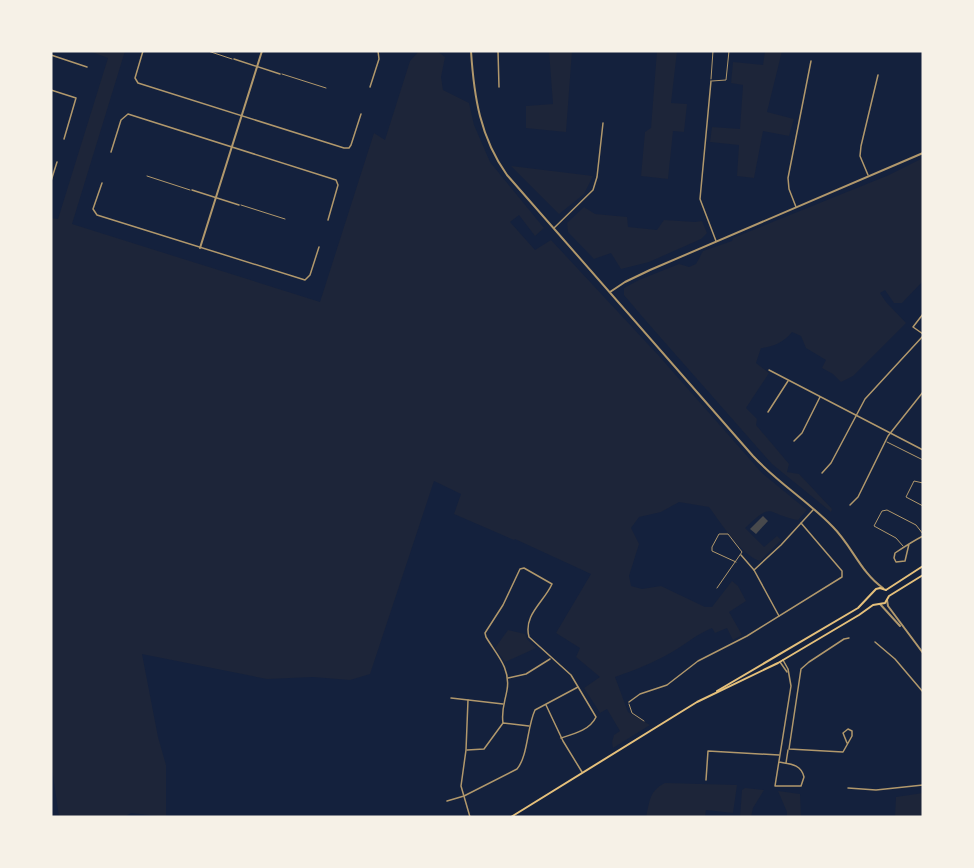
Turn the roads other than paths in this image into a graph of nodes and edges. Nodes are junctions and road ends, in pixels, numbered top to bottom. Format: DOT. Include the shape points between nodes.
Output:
graph roads {
  1 [pos="143,51"];
  2 [pos="208,51"];
  3 [pos="262,51"];
  4 [pos="378,51"];
  5 [pos="471,51"];
  6 [pos="498,51"];
  7 [pos="713,51"];
  8 [pos="729,51"];
  9 [pos="51,55"];
  10 [pos="234,59"];
  11 [pos="811,61"];
  12 [pos="257,66"];
  13 [pos="87,67"];
  14 [pos="280,74"];
  15 [pos="878,75"];
  16 [pos="711,81"];
  17 [pos="370,87"];
  18 [pos="499,87"];
  19 [pos="327,88"];
  20 [pos="51,90"];
  21 [pos="361,114"];
  22 [pos="241,116"];
  23 [pos="603,123"];
  24 [pos="64,139"];
  25 [pos="231,147"];
  26 [pos="111,152"];
  27 [pos="923,153"];
  28 [pos="57,162"];
  29 [pos="147,176"];
  30 [pos="869,177"];
  31 [pos="51,181"];
  32 [pos="102,183"];
  33 [pos="192,190"];
  34 [pos="215,198"];
  35 [pos="239,205"];
  36 [pos="797,208"];
  37 [pos="285,219"];
  38 [pos="328,220"];
  39 [pos="553,228"];
  40 [pos="716,242"];
  41 [pos="319,247"];
  42 [pos="200,248"];
  43 [pos="610,292"];
  44 [pos="923,314"];
  45 [pos="923,335"];
  46 [pos="769,370"];
  47 [pos="789,381"];
  48 [pos="923,392"];
  49 [pos="820,396"];
  50 [pos="768,412"];
  51 [pos="856,415"];
  52 [pos="892,433"];
  53 [pos="794,441"];
  54 [pos="886,441"];
  55 [pos="923,450"];
  56 [pos="923,460"];
  57 [pos="822,473"];
  58 [pos="923,483"];
  59 [pos="850,505"];
  60 [pos="923,506"];
  61 [pos="814,509"];
  62 [pos="801,524"];
  63 [pos="923,535"];
  64 [pos="909,544"];
  65 [pos="904,547"];
  66 [pos="741,555"];
  67 [pos="736,562"];
  68 [pos="923,566"];
  69 [pos="754,570"];
  70 [pos="923,574"];
  71 [pos="873,582"];
  72 [pos="717,588"];
  73 [pos="883,588"];
  74 [pos="886,590"];
  75 [pos="888,596"];
  76 [pos="875,598"];
  77 [pos="887,600"];
  78 [pos="779,617"];
  79 [pos="894,617"];
  80 [pos="849,638"];
  81 [pos="875,642"];
  82 [pos="923,653"];
  83 [pos="778,655"];
  84 [pos="551,658"];
  85 [pos="781,660"];
  86 [pos="507,678"];
  87 [pos="579,687"];
  88 [pos="923,692"];
  89 [pos="713,694"];
  90 [pos="451,698"];
  91 [pos="468,700"];
  92 [pos="629,702"];
  93 [pos="504,704"];
  94 [pos="546,705"];
  95 [pos="644,721"];
  96 [pos="503,723"];
  97 [pos="529,726"];
  98 [pos="561,738"];
  99 [pos="847,743"];
  100 [pos="789,749"];
  101 [pos="466,750"];
  102 [pos="780,755"];
  103 [pos="779,762"];
  104 [pos="786,763"];
  105 [pos="582,772"];
  106 [pos="706,780"];
  107 [pos="923,785"];
  108 [pos="848,788"];
  109 [pos="464,796"];
  110 [pos="447,801"];
  111 [pos="471,817"];
  112 [pos="511,817"];
  1 -- 22 [label="street" via="135,78 138,83"];
  2 -- 10 [label="lane"];
  3 -- 12 [label="street"];
  4 -- 17 [label="street"];
  5 -- 39 [label="street" via="475,101 488,141 507,175"];
  6 -- 18 [label="street"];
  7 -- 16 [label="lane"];
  8 -- 16 [label="lane" via="726,81"];
  9 -- 13 [label="street"];
  10 -- 12 [label="street"];
  11 -- 36 [label="street" via="788,178"];
  12 -- 14 [label="street"];
  12 -- 22 [label="street"];
  14 -- 19 [label="lane"];
  15 -- 30 [label="street" via="860,156"];
  16 -- 40 [label="street" via="700,199"];
  20 -- 24 [label="street" via="76,98"];
  21 -- 22 [label="street" via="351,145 346,148"];
  22 -- 25 [label="street"];
  23 -- 39 [label="street" via="593,190"];
  25 -- 26 [label="street" via="128,114 122,117"];
  25 -- 34 [label="street"];
  25 -- 38 [label="street" via="336,180 338,189"];
  27 -- 30 [label="street"];
  28 -- 31 [label="street"];
  29 -- 33 [label="lane"];
  30 -- 36 [label="street"];
  32 -- 42 [label="street" via="93,209 97,215"];
  33 -- 34 [label="street"];
  34 -- 35 [label="street"];
  34 -- 42 [label="street"];
  35 -- 37 [label="lane"];
  36 -- 40 [label="street"];
  39 -- 43 [label="street"];
  40 -- 43 [label="street"];
  41 -- 42 [label="street" via="305,280"];
  43 -- 61 [label="street" via="763,468"];
  44 -- 45 [label="street" via="913,327"];
  45 -- 51 [label="street" via="874,387"];
  46 -- 47 [label="street"];
  47 -- 49 [label="street"];
  47 -- 50 [label="street"];
  48 -- 52 [label="street"];
  49 -- 51 [label="street"];
  49 -- 53 [label="street" via="801,435"];
  51 -- 52 [label="street"];
  51 -- 57 [label="street"];
  52 -- 54 [label="street"];
  52 -- 55 [label="street"];
  54 -- 56 [label="lane"];
  54 -- 59 [label="street" via="858,497"];
  58 -- 60 [label="lane" via="914,481 906,497"];
  61 -- 62 [label="street"];
  61 -- 71 [label="street" via="842,536"];
  62 -- 69 [label="street"];
  62 -- 78 [label="street" via="844,574"];
  63 -- 64 [label="street"];
  63 -- 65 [label="lane" via="916,525 882,511 874,526"];
  64 -- 65 [label="street"];
  64 -- 65 [label="street" via="905,561 896,562 894,555"];
  66 -- 67 [label="lane"];
  66 -- 67 [label="lane" via="728,534 717,535 712,551"];
  66 -- 69 [label="street"];
  67 -- 72 [label="lane"];
  68 -- 74 [label="main road"];
  69 -- 78 [label="street"];
  70 -- 75 [label="main road"];
  71 -- 73 [label="street"];
  71 -- 76 [label="street"];
  73 -- 74 [label="main road"];
  73 -- 76 [label="main road"];
  74 -- 75 [label="main road"];
  75 -- 77 [label="main road"];
  76 -- 77 [label="main road"];
  76 -- 79 [label="street"];
  76 -- 83 [label="main road"];
  76 -- 85 [label="main road"];
  77 -- 79 [label="street"];
  78 -- 92 [label="street" via="698,660 667,685 639,694"];
  79 -- 82 [label="street"];
  80 -- 100 [label="street" via="801,669"];
  81 -- 88 [label="street"];
  83 -- 85 [label="main road"];
  83 -- 89 [label="main road"];
  84 -- 86 [label="street" via="526,674"];
  84 -- 86 [label="street" via="531,641 527,631 531,615 552,584 525,568 520,569 485,633"];
  84 -- 87 [label="street"];
  85 -- 89 [label="main road"];
  85 -- 102 [label="street" via="791,686"];
  86 -- 93 [label="street"];
  87 -- 94 [label="street"];
  87 -- 98 [label="street" via="596,719 582,731"];
  89 -- 105 [label="main road"];
  90 -- 91 [label="street"];
  91 -- 93 [label="street"];
  91 -- 101 [label="street"];
  92 -- 95 [label="lane" via="632,713"];
  93 -- 96 [label="street"];
  94 -- 97 [label="street" via="535,710"];
  94 -- 98 [label="street"];
  96 -- 97 [label="street"];
  96 -- 101 [label="street" via="485,748"];
  97 -- 109 [label="street" via="518,767"];
  98 -- 105 [label="street"];
  99 -- 100 [label="street" via="843,752"];
  100 -- 104 [label="street"];
  101 -- 109 [label="street" via="461,786"];
  102 -- 103 [label="street"];
  102 -- 106 [label="street" via="708,750"];
  103 -- 104 [label="street"];
  103 -- 104 [label="street" via="774,786 801,786 803,772"];
  105 -- 112 [label="main road"];
  107 -- 108 [label="street" via="876,790"];
  109 -- 110 [label="street"];
  109 -- 111 [label="street"];
}
